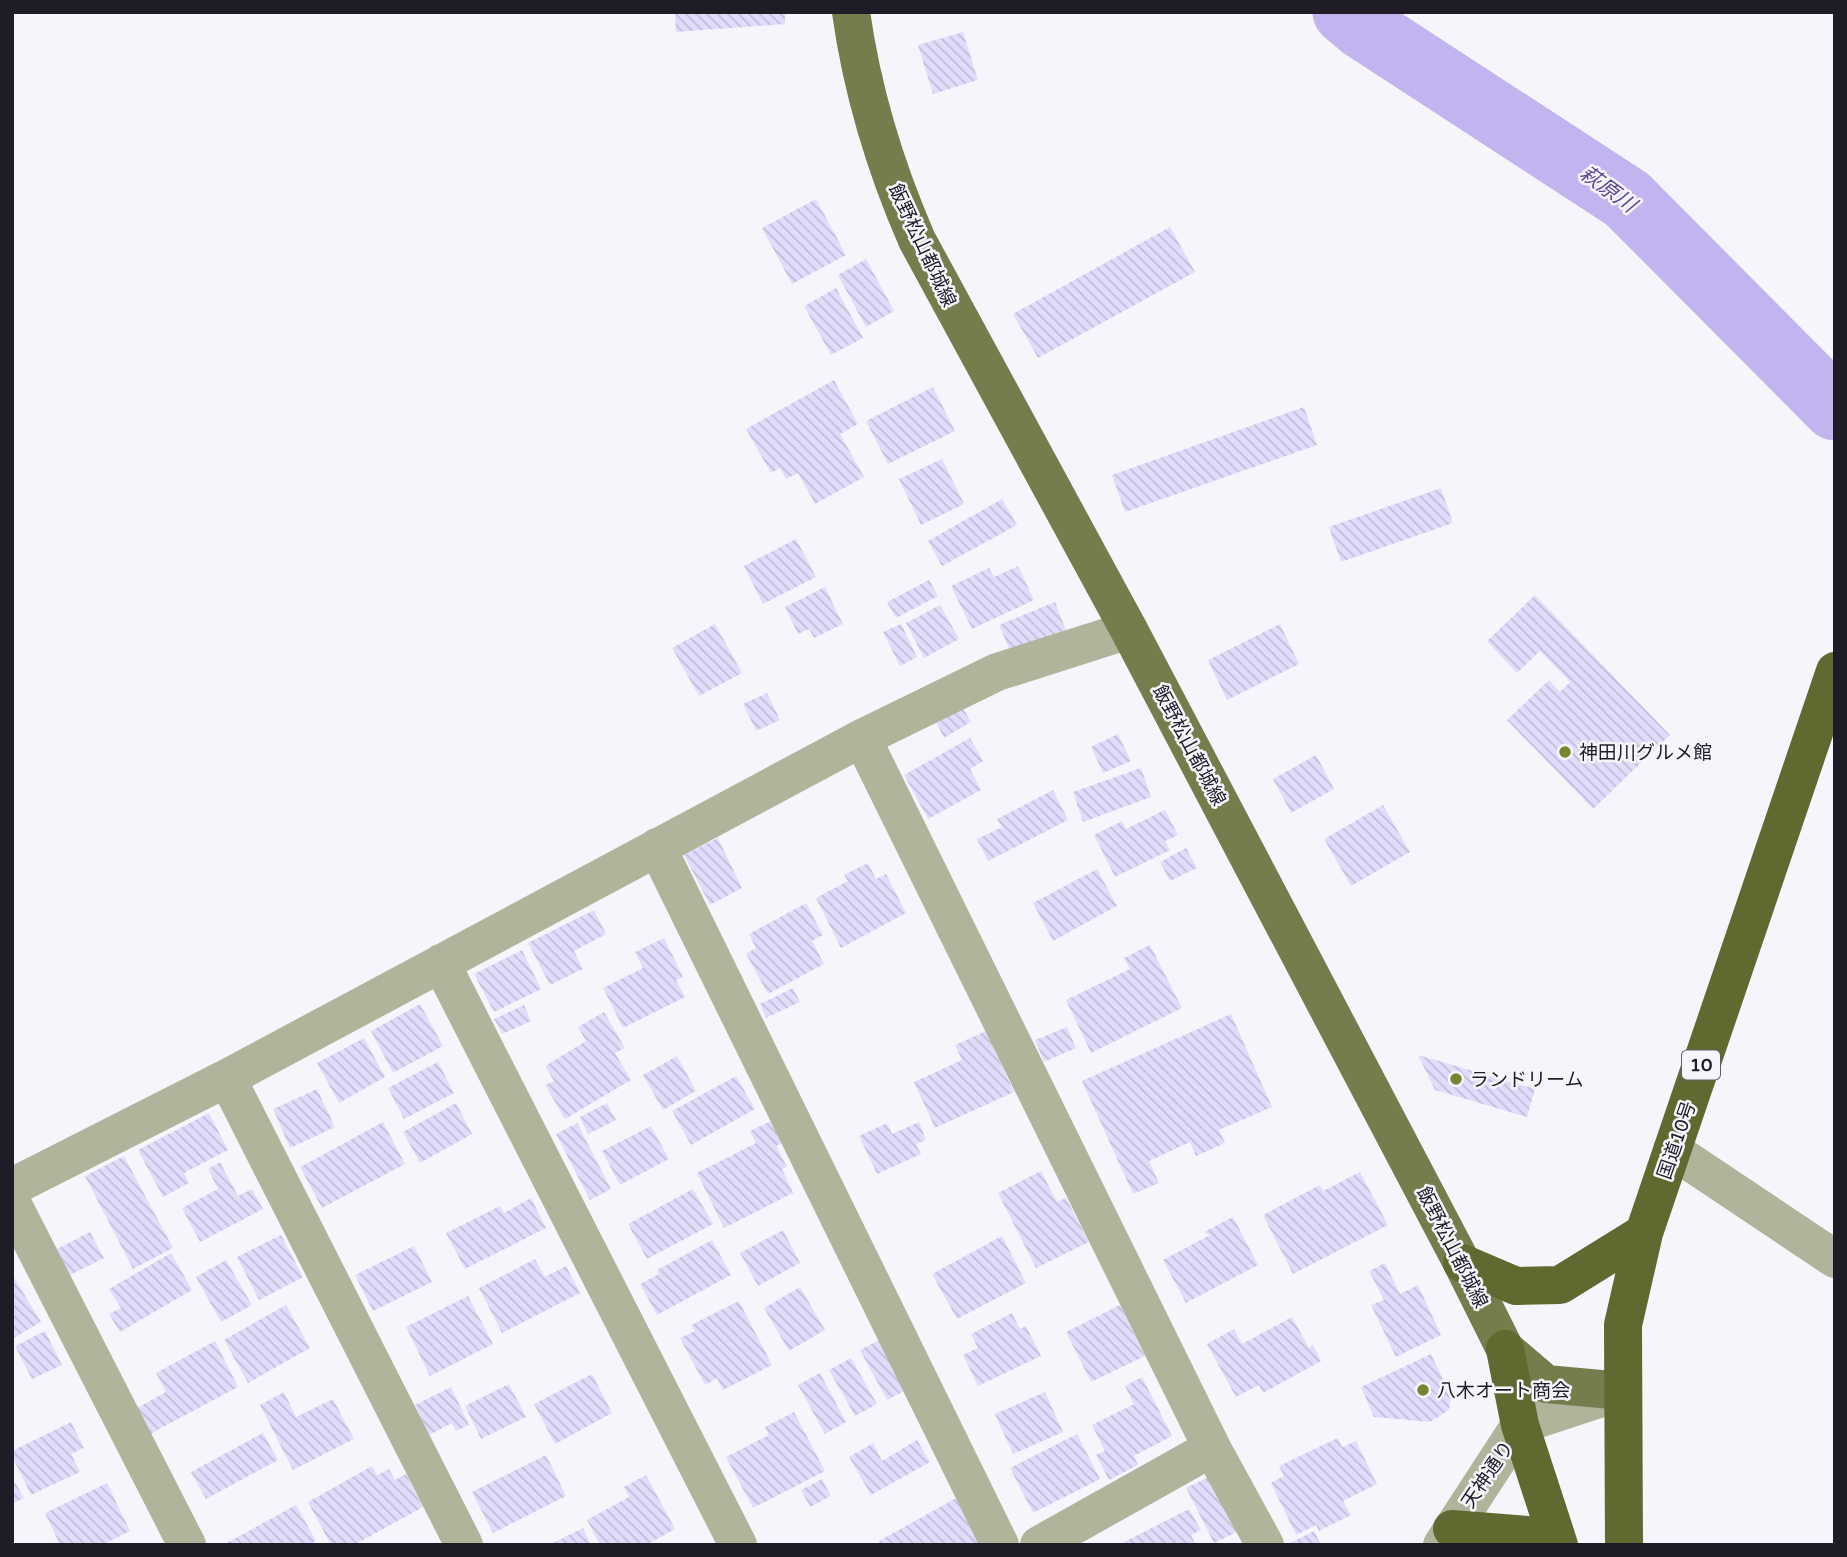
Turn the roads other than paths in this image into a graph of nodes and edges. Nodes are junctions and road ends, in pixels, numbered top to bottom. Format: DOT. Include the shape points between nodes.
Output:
graph roads {
  1 [pos="851,12"];
  2 [pos="1129,630"];
  3 [pos="1835,671"];
  4 [pos="862,738"];
  5 [pos="657,848"];
  6 [pos="441,963"];
  7 [pos="227,1078"];
  8 [pos="1672,1150"];
  9 [pos="12,1187"];
  10 [pos="12,1203"];
  11 [pos="1644,1233"];
  12 [pos="1835,1259"];
  13 [pos="1462,1263"];
  14 [pos="1505,1349"];
  15 [pos="1623,1391"];
  16 [pos="1520,1424"];
  17 [pos="1212,1448"];
  18 [pos="1447,1537"];
  19 [pos="187,1545"];
  20 [pos="464,1545"];
  21 [pos="737,1545"];
  22 [pos="1000,1545"];
  23 [pos="1039,1545"];
  24 [pos="1265,1545"];
  25 [pos="1545,1545"];
  26 [pos="1559,1545"];
  27 [pos="1624,1545"];
  1 -- 2 [label="main road, 飯野松山都城線" via="882,150 917,240"];
  2 -- 4 [label="street" via="997,672"];
  2 -- 13 [label="main road, 飯野松山都城線"];
  3 -- 8 [label="highway, 国道10号 / 10"];
  4 -- 5 [label="street"];
  4 -- 17 [label="street"];
  5 -- 6 [label="street"];
  5 -- 22 [label="street"];
  6 -- 7 [label="street"];
  6 -- 21 [label="street"];
  7 -- 9 [label="street"];
  7 -- 20 [label="street"];
  8 -- 11 [label="highway, 国道10号 / 10"];
  8 -- 12 [label="street"];
  10 -- 19 [label="street"];
  11 -- 13 [label="highway" via="1560,1285 1516,1286"];
  11 -- 15 [label="highway, 国道10号 / 10" via="1623,1325"];
  13 -- 14 [label="main road, 飯野松山都城線"];
  14 -- 15 [label="main road, 飯野松山都城線" via="1546,1384"];
  14 -- 16 [label="highway"];
  15 -- 16 [label="street, 天神通り"];
  15 -- 27 [label="highway, 国道10号 / 10"];
  16 -- 18 [label="street, 天神通り"];
  16 -- 26 [label="highway"];
  17 -- 23 [label="street"];
  17 -- 24 [label="street"];
  18 -- 25 [label="highway" via="1527,1535"];
}
